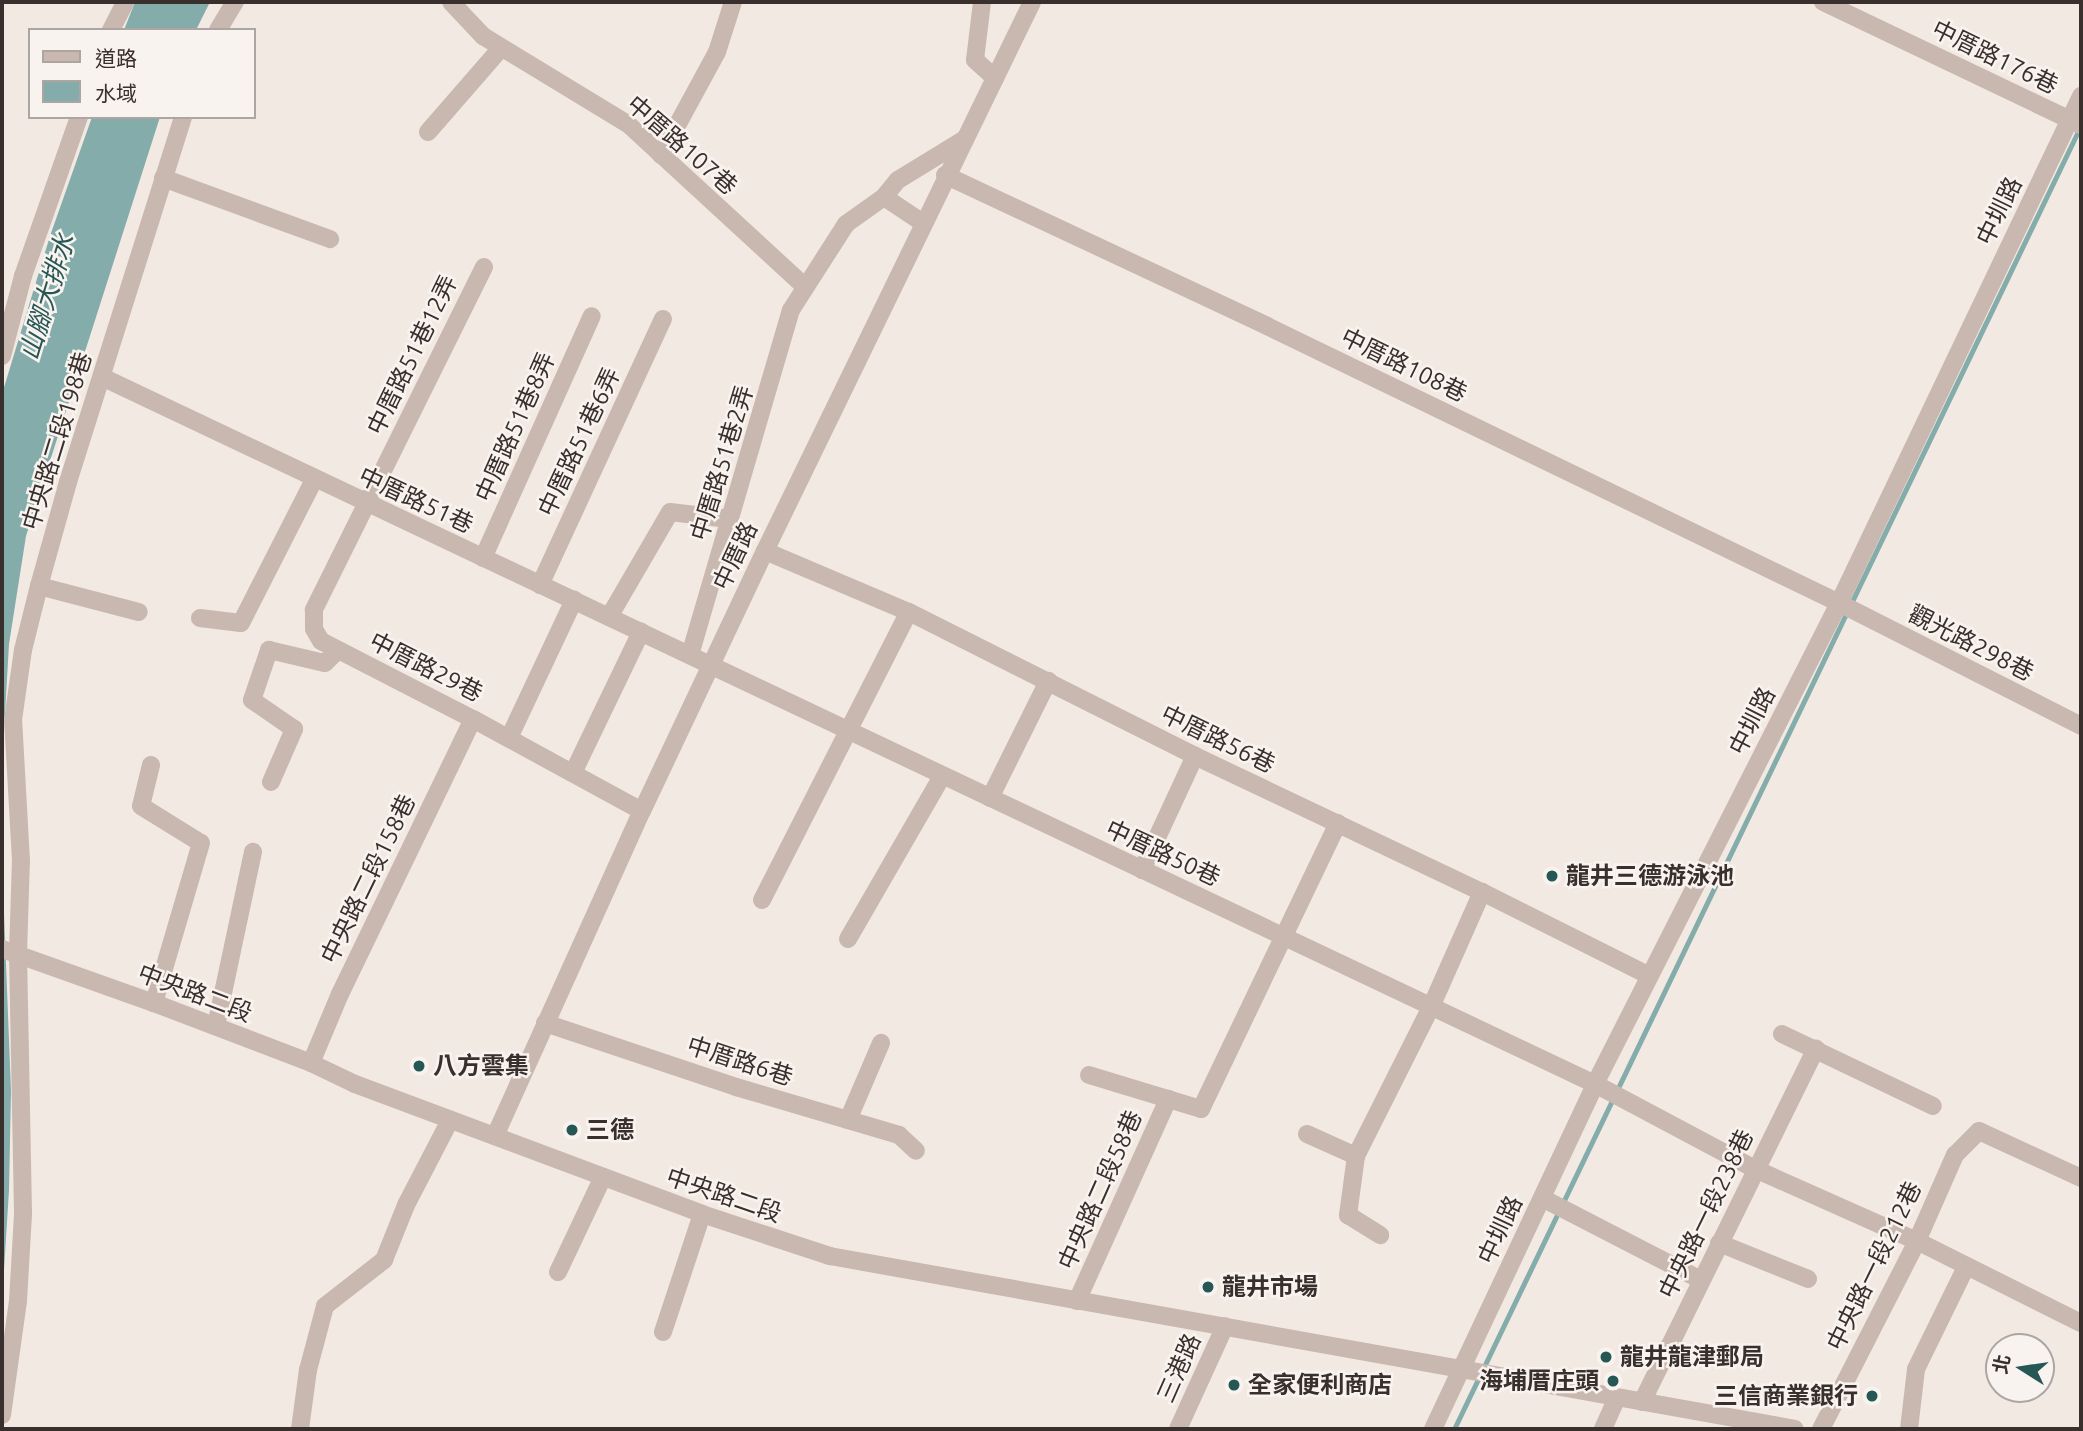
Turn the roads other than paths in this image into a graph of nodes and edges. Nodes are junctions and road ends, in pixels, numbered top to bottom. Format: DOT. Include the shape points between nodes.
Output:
graph roads {
  1 [pos="125,2"];
  2 [pos="235,2"];
  3 [pos="451,2"];
  4 [pos="733,2"];
  5 [pos="982,2"];
  6 [pos="1032,2"];
  7 [pos="1823,2"];
  8 [pos="112,28"];
  9 [pos="219,28"];
  10 [pos="501,48"];
  11 [pos="995,78"];
  12 [pos="2081,96"];
  13 [pos="78,119"];
  14 [pos="182,119"];
  15 [pos="2076,122"];
  16 [pos="428,132"];
  17 [pos="965,139"];
  18 [pos="661,155"];
  19 [pos="945,176"];
  20 [pos="163,178"];
  21 [pos="884,197"];
  22 [pos="923,223"];
  23 [pos="330,239"];
  24 [pos="484,267"];
  25 [pos="805,288"];
  26 [pos="592,316"];
  27 [pos="663,319"];
  28 [pos="2,356"];
  29 [pos="102,377"];
  30 [pos="314,480"];
  31 [pos="367,503"];
  32 [pos="730,519"];
  33 [pos="765,551"];
  34 [pos="483,558"];
  35 [pos="540,584"];
  36 [pos="39,586"];
  37 [pos="574,600"];
  38 [pos="1839,603"];
  39 [pos="139,612"];
  40 [pos="909,612"];
  41 [pos="609,617"];
  42 [pos="200,618"];
  43 [pos="641,632"];
  44 [pos="338,649"];
  45 [pos="690,655"];
  46 [pos="712,664"];
  47 [pos="1048,681"];
  48 [pos="473,719"];
  49 [pos="2081,726"];
  50 [pos="847,728"];
  51 [pos="509,738"];
  52 [pos="1195,756"];
  53 [pos="150,765"];
  54 [pos="573,773"];
  55 [pos="943,776"];
  56 [pos="271,782"];
  57 [pos="990,798"];
  58 [pos="642,811"];
  59 [pos="1338,823"];
  60 [pos="253,852"];
  61 [pos="1142,870"];
  62 [pos="1482,892"];
  63 [pos="762,900"];
  64 [pos="1282,936"];
  65 [pos="848,939"];
  66 [pos="10,952"];
  67 [pos="1648,975"];
  68 [pos="153,1003"];
  69 [pos="1431,1007"];
  70 [pos="545,1023"];
  71 [pos="216,1026"];
  72 [pos="1782,1034"];
  73 [pos="881,1043"];
  74 [pos="1816,1049"];
  75 [pos="311,1063"];
  76 [pos="1089,1075"];
  77 [pos="1595,1084"];
  78 [pos="1168,1099"];
  79 [pos="1933,1106"];
  80 [pos="450,1120"];
  81 [pos="848,1120"];
  82 [pos="1307,1134"];
  83 [pos="495,1136"];
  84 [pos="916,1151"];
  85 [pos="1356,1156"];
  86 [pos="1755,1169"];
  87 [pos="603,1177"];
  88 [pos="2081,1178"];
  89 [pos="1542,1198"];
  90 [pos="702,1214"];
  91 [pos="1380,1235"];
  92 [pos="1917,1241"];
  93 [pos="1719,1243"];
  94 [pos="1966,1266"];
  95 [pos="558,1272"];
  96 [pos="1808,1279"];
  97 [pos="1701,1280"];
  98 [pos="1077,1301"];
  99 [pos="2081,1323"];
  100 [pos="1225,1326"];
  101 [pos="663,1332"];
  102 [pos="1464,1367"];
  103 [pos="1617,1398"];
  104 [pos="1642,1402"];
  105 [pos="2,1415"];
  106 [pos="1784,1428"];
  107 [pos="300,1429"];
  108 [pos="1178,1429"];
  109 [pos="1433,1429"];
  110 [pos="1603,1429"];
  111 [pos="1821,1429"];
  112 [pos="1909,1429"];
  1 -- 8 [label="street"];
  2 -- 9 [label="street"];
  3 -- 10 [label="street, 中厝路107巷"];
  4 -- 18 [label="street" via="717,52"];
  5 -- 11 [label="street" via="975,60"];
  6 -- 11 [label="street, 中厝路"];
  7 -- 15 [label="street, 中厝路176巷"];
  10 -- 16 [label="street"];
  10 -- 18 [label="street, 中厝路107巷" via="628,124"];
  11 -- 17 [label="street, 中厝路"];
  12 -- 15 [label="street, 中圳路"];
  13 -- 28 [label="street" via="23,276"];
  14 -- 20 [label="street, 中央路二段198巷"];
  15 -- 38 [label="street, 中圳路"];
  17 -- 19 [label="street, 中厝路"];
  17 -- 21 [label="street, 中厝路51巷2弄" via="898,180"];
  18 -- 25 [label="street, 中厝路107巷"];
  19 -- 22 [label="street, 中厝路"];
  19 -- 38 [label="street, 中厝路108巷" via="1280,332"];
  20 -- 23 [label="street"];
  20 -- 29 [label="street, 中央路二段198巷"];
  21 -- 22 [label="street"];
  21 -- 25 [label="street, 中厝路51巷2弄" via="846,224"];
  22 -- 33 [label="street, 中厝路"];
  24 -- 31 [label="street, 中厝路51巷12弄"];
  25 -- 32 [label="street, 中厝路51巷2弄" via="791,310"];
  26 -- 34 [label="street, 中厝路51巷8弄"];
  27 -- 35 [label="street, 中厝路51巷6弄"];
  29 -- 30 [label="street, 中厝路51巷"];
  29 -- 36 [label="street, 中央路二段198巷"];
  30 -- 31 [label="street, 中厝路51巷"];
  30 -- 42 [label="street" via="241,622"];
  31 -- 34 [label="street, 中厝路51巷"];
  31 -- 44 [label="street, 中厝路29巷" via="314,610 314,629 321,641"];
  32 -- 41 [label="street" via="670,512"];
  32 -- 45 [label="street, 中厝路51巷2弄"];
  33 -- 40 [label="street, 中厝路56巷"];
  33 -- 46 [label="street, 中厝路"];
  34 -- 35 [label="street, 中厝路51巷"];
  35 -- 37 [label="street, 中厝路51巷"];
  36 -- 39 [label="street"];
  36 -- 66 [label="street, 中央路二段198巷" via="23,650 13,720 21,860"];
  37 -- 41 [label="street, 中厝路51巷"];
  37 -- 51 [label="street"];
  38 -- 49 [label="street, 觀光路298巷"];
  38 -- 67 [label="street, 中圳路"];
  40 -- 47 [label="street, 中厝路56巷"];
  40 -- 50 [label="street"];
  41 -- 43 [label="street, 中厝路51巷"];
  43 -- 45 [label="street, 中厝路51巷"];
  43 -- 54 [label="street"];
  44 -- 48 [label="street, 中厝路29巷"];
  44 -- 56 [label="street" via="325,663 269,650 252,700 294,729"];
  45 -- 46 [label="street, 中厝路51巷"];
  46 -- 50 [label="street, 中厝路50巷"];
  46 -- 58 [label="street, 中厝路"];
  47 -- 52 [label="street, 中厝路56巷"];
  47 -- 57 [label="street"];
  48 -- 51 [label="street, 中厝路29巷"];
  48 -- 75 [label="street, 中央路二段158巷"];
  50 -- 55 [label="street, 中厝路50巷"];
  50 -- 63 [label="street"];
  51 -- 54 [label="street, 中厝路29巷"];
  52 -- 59 [label="street, 中厝路56巷"];
  52 -- 61 [label="street"];
  53 -- 68 [label="street" via="141,806 201,843"];
  54 -- 58 [label="street, 中厝路29巷"];
  55 -- 57 [label="street, 中厝路50巷"];
  55 -- 65 [label="street"];
  57 -- 61 [label="street, 中厝路50巷"];
  58 -- 70 [label="street, 中厝路"];
  59 -- 62 [label="street, 中厝路56巷"];
  59 -- 64 [label="street"];
  60 -- 71 [label="street"];
  61 -- 64 [label="street, 中厝路50巷"];
  62 -- 67 [label="street, 中厝路56巷"];
  62 -- 69 [label="street"];
  64 -- 69 [label="street, 中厝路50巷"];
  64 -- 78 [label="street" via="1201,1109"];
  66 -- 68 [label="street, 中央路二段"];
  66 -- 105 [label="street, 中央路二段198巷" via="23,1213 18,1301"];
  67 -- 77 [label="street, 中圳路"];
  68 -- 71 [label="street, 中央路二段"];
  69 -- 77 [label="street, 中厝路50巷"];
  69 -- 85 [label="street"];
  70 -- 81 [label="street, 中厝路6巷"];
  70 -- 83 [label="street, 中厝路"];
  71 -- 75 [label="street, 中央路二段"];
  72 -- 74 [label="street"];
  73 -- 81 [label="street"];
  74 -- 79 [label="street"];
  74 -- 86 [label="street, 中央路一段238巷"];
  75 -- 80 [label="street, 中央路二段"];
  76 -- 78 [label="street"];
  77 -- 86 [label="street, 中厝路50巷"];
  77 -- 89 [label="street, 中圳路"];
  78 -- 98 [label="street, 中央路二段58巷"];
  80 -- 83 [label="street, 中央路二段"];
  80 -- 107 [label="street" via="406,1205 384,1260 325,1306 307,1370"];
  81 -- 84 [label="street, 中厝路6巷" via="900,1135"];
  82 -- 85 [label="street"];
  83 -- 87 [label="street, 中央路二段"];
  85 -- 91 [label="street" via="1348,1215"];
  86 -- 92 [label="street, 中厝路50巷"];
  86 -- 93 [label="street, 中央路一段238巷"];
  87 -- 90 [label="street, 中央路二段"];
  87 -- 95 [label="street"];
  88 -- 92 [label="street, 中央路一段212巷" via="1979,1131 1955,1155"];
  89 -- 97 [label="street"];
  89 -- 102 [label="street, 中圳路"];
  90 -- 98 [label="street, 中央路二段" via="830,1255"];
  90 -- 101 [label="street"];
  92 -- 94 [label="street, 中厝路50巷"];
  92 -- 111 [label="street, 中央路一段212巷"];
  93 -- 96 [label="street"];
  93 -- 97 [label="street, 中央路一段238巷"];
  94 -- 99 [label="street, 中厝路50巷"];
  94 -- 112 [label="street" via="1916,1368"];
  97 -- 104 [label="street, 中央路一段238巷"];
  98 -- 100 [label="street, 中央路二段"];
  100 -- 102 [label="street, 中央路二段"];
  100 -- 108 [label="street, 三港路"];
  102 -- 103 [label="street, 中央路二段"];
  102 -- 109 [label="street, 中圳路"];
  103 -- 104 [label="street, 中央路二段"];
  103 -- 110 [label="street"];
  104 -- 106 [label="street, 中央路二段"];
}
